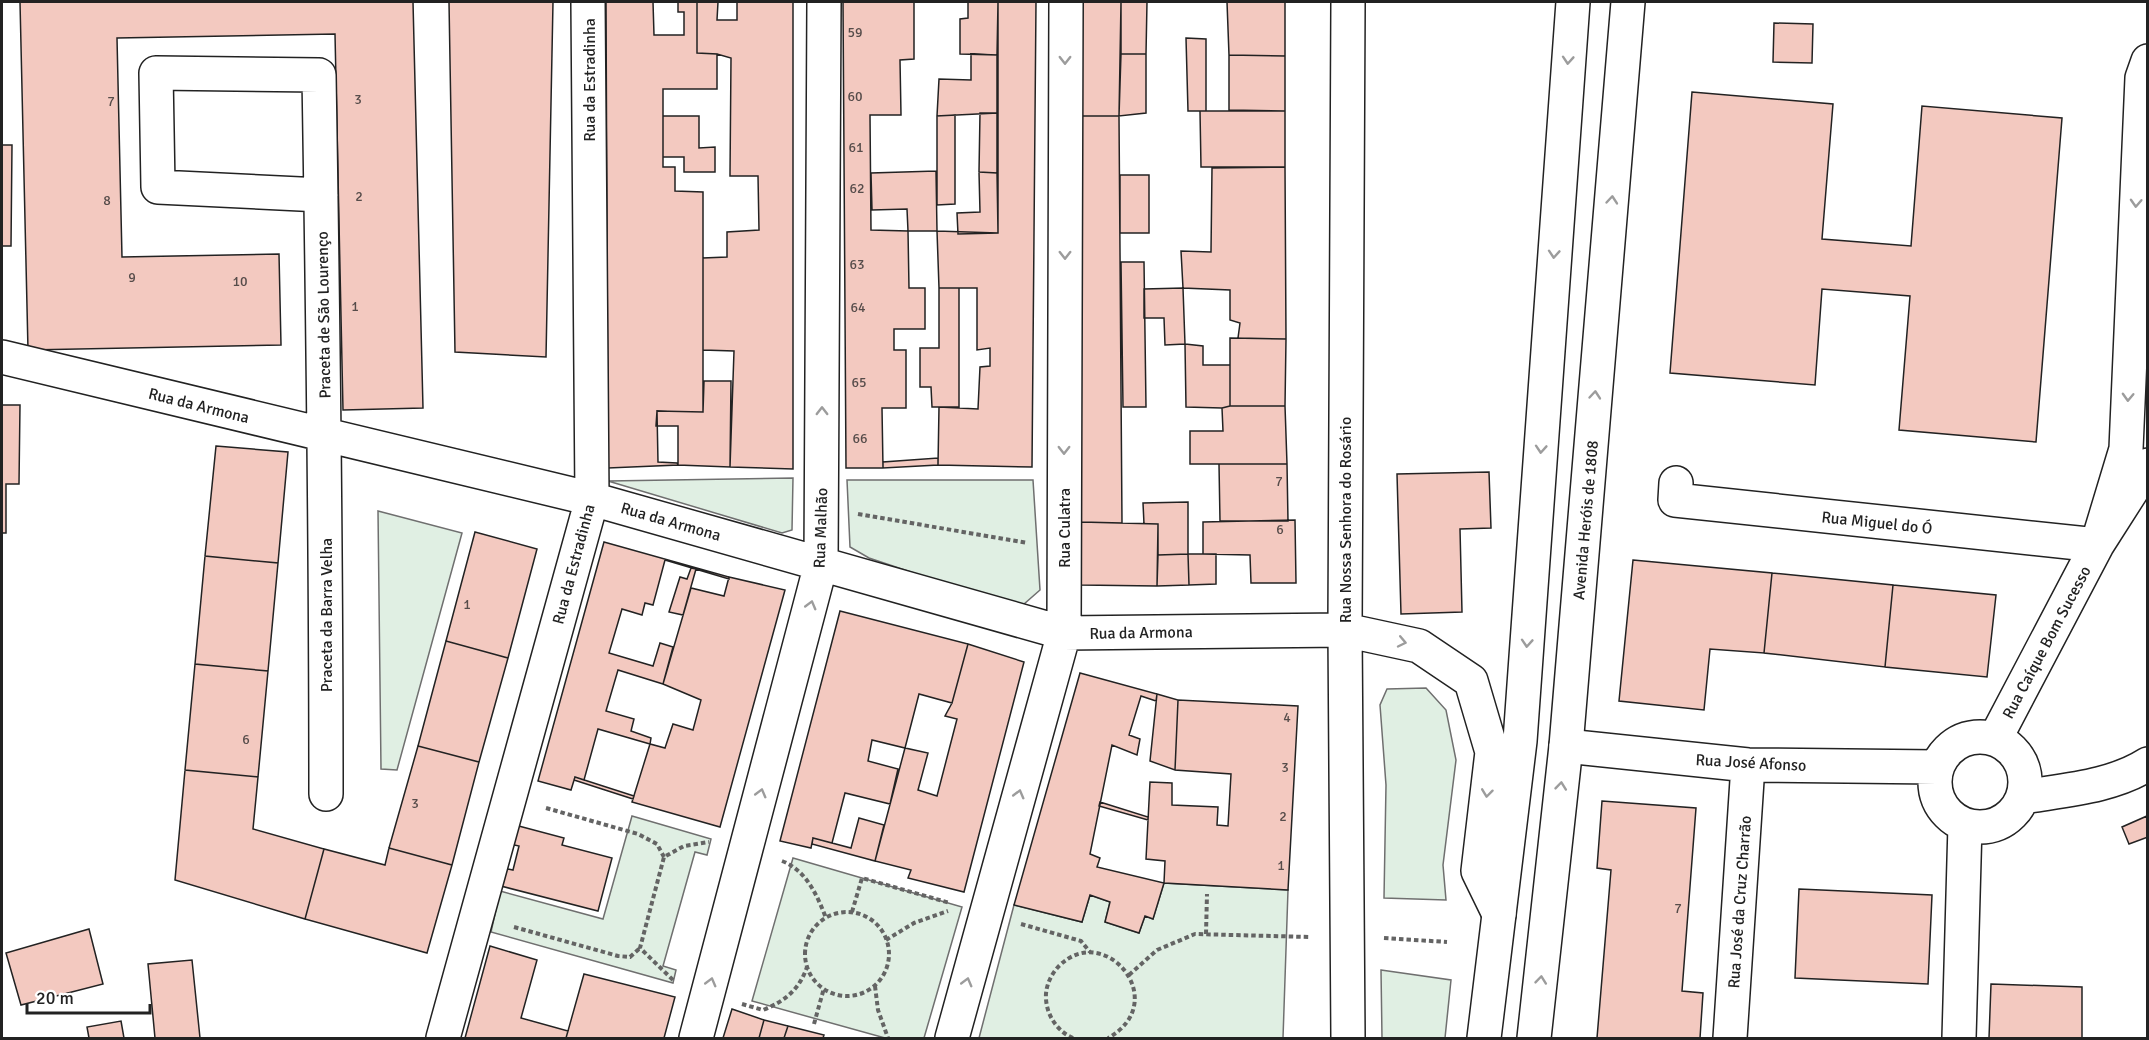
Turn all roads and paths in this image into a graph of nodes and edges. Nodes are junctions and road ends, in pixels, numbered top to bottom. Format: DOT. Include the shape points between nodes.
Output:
graph roads {
  1 [pos="588,2"];
  2 [pos="824,2"];
  3 [pos="1066,2"];
  4 [pos="1348,2"];
  5 [pos="1573,2"];
  6 [pos="1632,9"];
  7 [pos="2148,61"];
  8 [pos="321,195"];
  9 [pos="2,357"];
  10 [pos="325,435"];
  11 [pos="2148,465"];
  12 [pos="1676,483"];
  13 [pos="592,499"];
  14 [pos="821,508"];
  15 [pos="2097,545"];
  16 [pos="1064,550"];
  17 [pos="821,564"];
  18 [pos="1345,630"];
  19 [pos="1064,633"];
  20 [pos="1995,739"];
  21 [pos="1566,746"];
  22 [pos="2148,764"];
  23 [pos="1748,765"];
  24 [pos="1936,767"];
  25 [pos="326,794"];
  26 [pos="509,797"];
  27 [pos="2023,797"];
  28 [pos="1965,825"];
  29 [pos="746,848"];
  30 [pos="664,857"];
  31 [pos="1208,894"];
  32 [pos="951,904"];
  33 [pos="852,912"];
  34 [pos="1499,914"];
  35 [pos="476,916"];
  36 [pos="826,918"];
  37 [pos="1206,934"];
  38 [pos="1347,937"];
  39 [pos="1447,942"];
  40 [pos="640,948"];
  41 [pos="807,967"];
  42 [pos="1129,975"];
  43 [pos="875,986"];
  44 [pos="824,988"];
  45 [pos="708,994"];
  46 [pos="814,1024"];
  47 [pos="442,1038"];
  48 [pos="696,1038"];
  49 [pos="888,1038"];
  50 [pos="952,1038"];
  51 [pos="1070,1038"];
  52 [pos="1108,1038"];
  53 [pos="1348,1038"];
  54 [pos="1484,1038"];
  55 [pos="1534,1038"];
  56 [pos="1730,1038"];
  57 [pos="1959,1038"];
  1 -- 13 [label="street, Rua da Estradinha"];
  14 -- 2 [label="street, Rua Malhão, one-way"];
  3 -- 16 [label="street, Rua Culatra, one-way"];
  4 -- 18 [label="street, Rua Nossa Senhora do Rosário"];
  5 -- 34 [label="street, one-way" via="1520,741"];
  21 -- 6 [label="street, Avenida Heróis de 1808, one-way"];
  7 -- 15 [label="street, Rua Caíque Bom Sucesso, one-way" via="2142,78 2126,449"];
  8 -- 8 [label="street, Praceta de São Lourenço" via="319,75 156,73 158,187"];
  8 -- 10 [label="street, Praceta de São Lourenço"];
  9 -- 10 [label="street, Rua da Armona"];
  10 -- 13 [label="street, Rua da Armona"];
  10 -- 25 [label="street, Praceta da Barra Velha"];
  11 -- 15 [label="street, Rua Caíque Bom Sucesso"];
  12 -- 15 [label="street, Rua Miguel do Ó" via="1675,500"];
  13 -- 17 [label="street, Rua da Armona"];
  13 -- 26 [label="street, Rua da Estradinha"];
  14 -- 16 [label="path"];
  14 -- 17 [label="street, Rua Malhão"];
  15 -- 20 [label="street, Rua Caíque Bom Sucesso"];
  16 -- 19 [label="street, Rua Culatra"];
  17 -- 19 [label="street, Rua da Armona"];
  29 -- 17 [label="street, Rua Malhão, one-way"];
  18 -- 19 [label="street, Rua da Armona"];
  18 -- 34 [label="street, Rua da Armona, one-way" via="1419,646 1471,681 1492,752 1478,872"];
  18 -- 38 [label="street, Rua Nossa Senhora do Rosário"];
  50 -- 19 [label="street, Rua Culatra, one-way"];
  20 -- 24 [label="street" via="1971,737 1950,747"];
  20 -- 27 [label="street" via="2014,752 2025,773"];
  21 -- 23 [label="street, Rua José Afonso"];
  55 -- 21 [label="street, Avenida Heróis de 1808, one-way"];
  22 -- 27 [label="street" via="2134,773 2097,784"];
  23 -- 24 [label="street, Rua José Afonso"];
  23 -- 56 [label="street, Rua José da Cruz Charrão"];
  24 -- 28 [label="street" via="1935,790 1945,811"];
  26 -- 30 [label="path" via="638,834 657,844"];
  26 -- 35 [label="street, Rua da Estradinha"];
  27 -- 28 [label="street" via="2010,816 1989,826"];
  28 -- 57 [label="street"];
  29 -- 30 [label="path" via="710,842 684,846"];
  29 -- 36 [label="path" via="792,865 808,881"];
  45 -- 29 [label="street, Rua Malhão, one-way"];
  30 -- 40 [label="path"];
  31 -- 37 [label="path"];
  32 -- 33 [label="path" via="862,878"];
  33 -- 36 [label="path"];
  33 -- 43 [label="path" via="865,916 885,935 889,962"];
  34 -- 54 [label="street"];
  35 -- 40 [label="path" via="618,956 630,957"];
  35 -- 47 [label="street, Rua da Estradinha"];
  36 -- 41 [label="path" via="808,939"];
  37 -- 38 [label="path"];
  37 -- 42 [label="path" via="1195,934 1157,950"];
  38 -- 39 [label="path"];
  38 -- 53 [label="street, Rua Nossa Senhora do Rosário"];
  40 -- 45 [label="path" via="674,980"];
  41 -- 44 [label="path"];
  41 -- 45 [label="path" via="801,983 787,998 762,1010"];
  42 -- 51 [label="path" via="1120,963 1091,953 1077,954 1059,966 1048,984 1047,1011"];
  42 -- 52 [label="path" via="1135,1005 1129,1020"];
  43 -- 44 [label="path" via="850,996"];
  43 -- 49 [label="path"];
  44 -- 46 [label="path"];
  45 -- 48 [label="street, Rua Malhão"];
}
